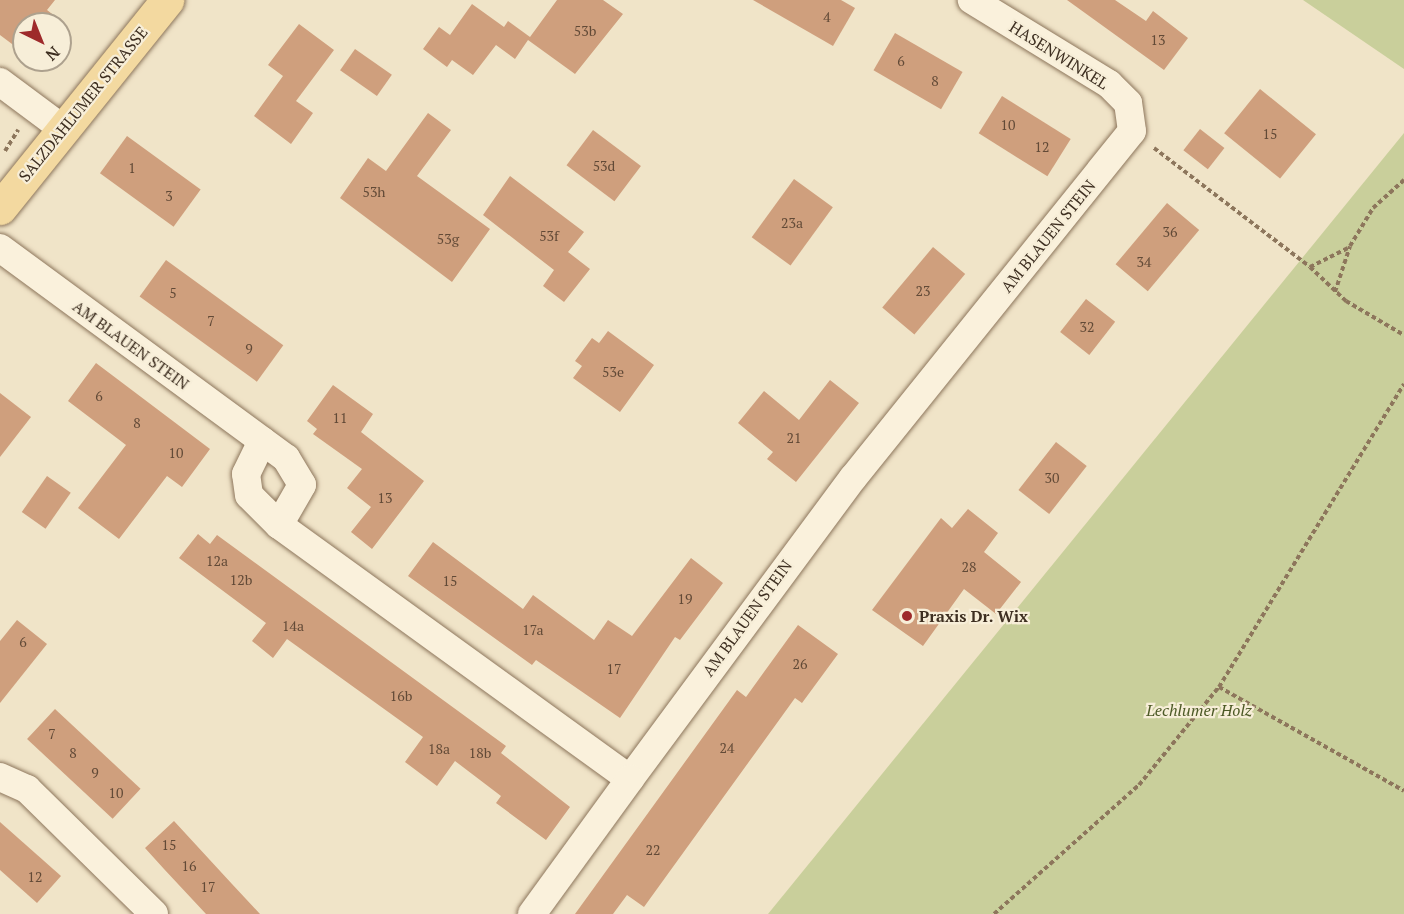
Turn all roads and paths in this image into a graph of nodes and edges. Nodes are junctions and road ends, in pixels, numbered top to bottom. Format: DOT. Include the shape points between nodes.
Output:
graph roads {
  1 [pos="167,0"];
  2 [pos="972,0"];
  3 [pos="0,82"];
  4 [pos="1133,126"];
  5 [pos="63,129"];
  6 [pos="1404,180"];
  7 [pos="0,208"];
  8 [pos="1350,246"];
  9 [pos="0,248"];
  10 [pos="1310,267"];
  11 [pos="1335,292"];
  12 [pos="1404,335"];
  13 [pos="1404,384"];
  14 [pos="262,441"];
  15 [pos="279,525"];
  16 [pos="1219,687"];
  17 [pos="0,777"];
  18 [pos="630,779"];
  19 [pos="1404,791"];
  20 [pos="154,914"];
  21 [pos="532,914"];
  22 [pos="994,914"];
  1 -- 5 [label="main road, SALZDAHLUMER STRASSE"];
  2 -- 4 [label="street, HASENWINKEL" via="1109,84 1128,103"];
  3 -- 5 [label="street"];
  4 -- 10 [label="path"];
  4 -- 18 [label="street, AM BLAUEN STEIN" via="853,478"];
  5 -- 7 [label="main road, SALZDAHLUMER STRASSE"];
  6 -- 8 [label="path" via="1373,208"];
  8 -- 10 [label="path"];
  8 -- 11 [label="path"];
  9 -- 14 [label="street, AM BLAUEN STEIN"];
  10 -- 11 [label="path"];
  11 -- 12 [label="path"];
  13 -- 16 [label="path"];
  14 -- 15 [label="street" via="246,474 249,495"];
  14 -- 15 [label="street, AM BLAUEN STEIN" via="297,470 302,485"];
  15 -- 18 [label="street"];
  16 -- 19 [label="path"];
  16 -- 22 [label="path" via="1139,785"];
  17 -- 20 [label="street" via="27,789"];
  18 -- 21 [label="street, AM BLAUEN STEIN"];
}
